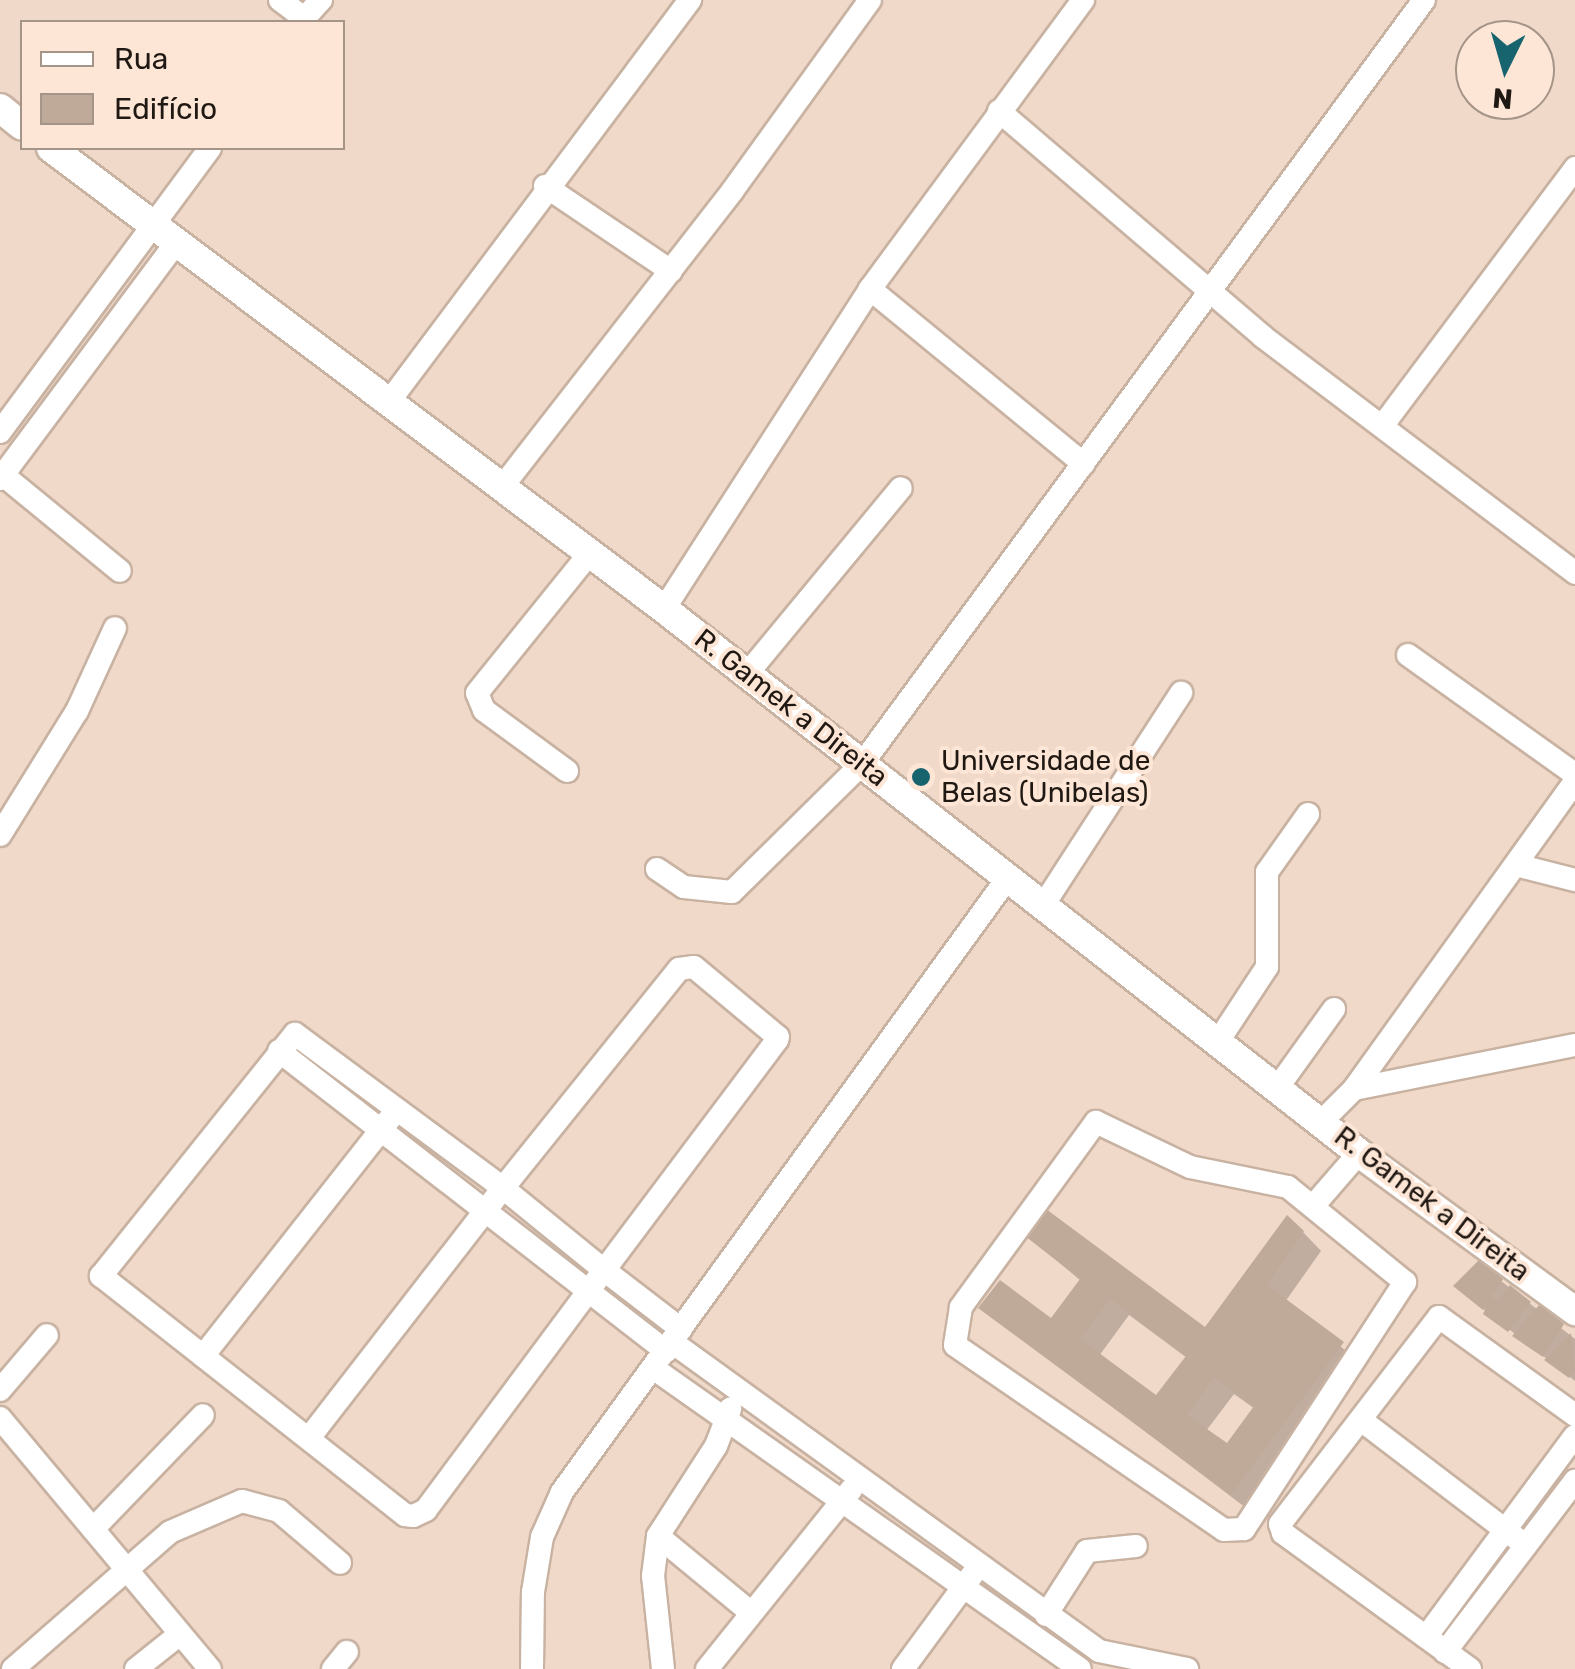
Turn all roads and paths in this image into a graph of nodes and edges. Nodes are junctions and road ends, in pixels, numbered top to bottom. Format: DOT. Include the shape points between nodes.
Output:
graph roads {
  1 [pos="280,0"];
  2 [pos="321,0"];
  3 [pos="870,0"];
  4 [pos="1083,0"];
  5 [pos="1424,0"];
  6 [pos="681,3"];
  7 [pos="302,20"];
  8 [pos="0,108"];
  9 [pos="1000,111"];
  10 [pos="20,124"];
  11 [pos="54,150"];
  12 [pos="209,150"];
  13 [pos="1575,168"];
  14 [pos="545,186"];
  15 [pos="164,234"];
  16 [pos="671,271"];
  17 [pos="870,289"];
  18 [pos="1209,291"];
  19 [pos="388,403"];
  20 [pos="1383,425"];
  21 [pos="0,432"];
  22 [pos="1084,464"];
  23 [pos="2,477"];
  24 [pos="502,486"];
  25 [pos="901,488"];
  26 [pos="589,554"];
  27 [pos="120,571"];
  28 [pos="1575,572"];
  29 [pos="664,608"];
  30 [pos="115,628"];
  31 [pos="1408,655"];
  32 [pos="747,674"];
  33 [pos="1181,693"];
  34 [pos="862,764"];
  35 [pos="567,771"];
  36 [pos="1575,774"];
  37 [pos="1575,782"];
  38 [pos="1308,814"];
  39 [pos="0,836"];
  40 [pos="1516,865"];
  41 [pos="657,870"];
  42 [pos="1009,876"];
  43 [pos="1575,880"];
  44 [pos="1044,904"];
  45 [pos="1334,1010"];
  46 [pos="1218,1042"];
  47 [pos="1575,1045"];
  48 [pos="279,1051"];
  49 [pos="1278,1088"];
  50 [pos="1354,1089"];
  51 [pos="398,1108"];
  52 [pos="1322,1121"];
  53 [pos="380,1130"];
  54 [pos="1360,1153"];
  55 [pos="503,1188"];
  56 [pos="1314,1206"];
  57 [pos="485,1212"];
  58 [pos="604,1270"];
  59 [pos="588,1292"];
  60 [pos="1575,1311"];
  61 [pos="47,1335"];
  62 [pos="668,1348"];
  63 [pos="203,1356"];
  64 [pos="0,1390"];
  65 [pos="742,1394"];
  66 [pos="766,1412"];
  67 [pos="203,1415"];
  68 [pos="1575,1415"];
  69 [pos="723,1418"];
  70 [pos="1361,1420"];
  71 [pos="1,1422"];
  72 [pos="746,1435"];
  73 [pos="1575,1436"];
  74 [pos="310,1438"];
  75 [pos="716,1446"];
  76 [pos="858,1478"];
  77 [pos="1575,1482"];
  78 [pos="844,1500"];
  79 [pos="94,1528"];
  80 [pos="1506,1530"];
  81 [pos="658,1536"];
  82 [pos="1136,1546"];
  83 [pos="1526,1546"];
  84 [pos="340,1563"];
  85 [pos="125,1568"];
  86 [pos="970,1578"];
  87 [pos="750,1611"];
  88 [pos="1046,1615"];
  89 [pos="180,1634"];
  90 [pos="1426,1636"];
  91 [pos="1446,1652"];
  92 [pos="13,1669"];
  93 [pos="136,1669"];
  94 [pos="210,1669"];
  95 [pos="532,1669"];
  96 [pos="663,1669"];
  97 [pos="707,1669"];
  98 [pos="904,1669"];
  99 [pos="1080,1669"];
  100 [pos="1186,1669"];
  101 [pos="1470,1669"];
  1 -- 7 [label="street"];
  2 -- 7 [label="street"];
  3 -- 16 [label="street"];
  4 -- 9 [label="street"];
  5 -- 18 [label="street"];
  6 -- 14 [label="street"];
  8 -- 10 [label="main road"];
  9 -- 17 [label="street"];
  9 -- 18 [label="street"];
  11 -- 15 [label="main road, R. Gamek a Direita"];
  12 -- 15 [label="street"];
  13 -- 20 [label="street"];
  14 -- 16 [label="street"];
  14 -- 19 [label="street"];
  15 -- 19 [label="main road, R. Gamek a Direita"];
  15 -- 21 [label="street"];
  15 -- 23 [label="street"];
  16 -- 24 [label="street"];
  17 -- 22 [label="street"];
  17 -- 29 [label="street"];
  18 -- 20 [label="street"];
  18 -- 22 [label="street"];
  19 -- 24 [label="main road, R. Gamek a Direita"];
  20 -- 28 [label="street"];
  22 -- 34 [label="street"];
  23 -- 27 [label="street"];
  24 -- 26 [label="main road, R. Gamek a Direita"];
  25 -- 32 [label="street"];
  26 -- 29 [label="main road, R. Gamek a Direita"];
  26 -- 35 [label="street" via="478,694 484,710"];
  29 -- 32 [label="main road, R. Gamek a Direita"];
  30 -- 39 [label="street" via="78,711"];
  31 -- 36 [label="street"];
  32 -- 34 [label="main road, R. Gamek a Direita"];
  33 -- 44 [label="street"];
  34 -- 41 [label="street" via="732,892 684,887"];
  34 -- 42 [label="main road, R. Gamek a Direita"];
  37 -- 40 [label="street"];
  38 -- 46 [label="street" via="1267,872 1266,967"];
  40 -- 43 [label="street"];
  40 -- 50 [label="street"];
  42 -- 44 [label="main road, R. Gamek a Direita"];
  42 -- 62 [label="street"];
  44 -- 46 [label="main road, R. Gamek a Direita"];
  45 -- 49 [label="street"];
  46 -- 49 [label="main road, R. Gamek a Direita"];
  47 -- 50 [label="street"];
  48 -- 51 [label="street" via="291,1036 304,1036"];
  48 -- 53 [label="street"];
  48 -- 63 [label="street" via="102,1273 106,1283"];
  49 -- 52 [label="main road, R. Gamek a Direita"];
  50 -- 52 [label="street"];
  51 -- 53 [label="street"];
  51 -- 55 [label="street"];
  52 -- 54 [label="main road, R. Gamek a Direita"];
  53 -- 57 [label="street"];
  53 -- 63 [label="street"];
  54 -- 56 [label="street"];
  54 -- 60 [label="main road, R. Gamek a Direita"];
  55 -- 57 [label="street"];
  55 -- 58 [label="street"];
  55 -- 58 [label="street" via="679,969 694,967 776,1031 776,1040"];
  56 -- 56 [label="street" via="1402,1274 1404,1288 1244,1529 1224,1530 955,1345 961,1308 1086,1127 1096,1122 1190,1167 1271,1180"];
  57 -- 59 [label="street"];
  57 -- 74 [label="street"];
  58 -- 59 [label="street"];
  58 -- 62 [label="street"];
  59 -- 62 [label="street"];
  59 -- 74 [label="street" via="420,1514 405,1515"];
  61 -- 64 [label="street"];
  62 -- 65 [label="street"];
  62 -- 69 [label="street"];
  62 -- 95 [label="street" via="550,1513 533,1592"];
  63 -- 74 [label="street"];
  65 -- 66 [label="street"];
  65 -- 69 [label="street"];
  66 -- 72 [label="street"];
  66 -- 76 [label="street"];
  67 -- 79 [label="street"];
  68 -- 70 [label="street" via="1440,1316"];
  69 -- 72 [label="street"];
  69 -- 75 [label="street"];
  70 -- 80 [label="street"];
  70 -- 90 [label="street" via="1280,1530"];
  71 -- 79 [label="street"];
  72 -- 75 [label="street"];
  72 -- 78 [label="street"];
  73 -- 80 [label="street"];
  75 -- 81 [label="street"];
  76 -- 78 [label="street"];
  76 -- 86 [label="street"];
  77 -- 83 [label="street"];
  78 -- 86 [label="street"];
  78 -- 87 [label="street"];
  79 -- 85 [label="street"];
  80 -- 83 [label="street"];
  80 -- 90 [label="street"];
  81 -- 87 [label="street"];
  81 -- 96 [label="street" via="654,1576"];
  82 -- 88 [label="street" via="1087,1551"];
  83 -- 91 [label="street"];
  84 -- 85 [label="street" via="279,1511 242,1501 181,1524"];
  85 -- 89 [label="street"];
  85 -- 92 [label="street"];
  86 -- 88 [label="street"];
  86 -- 98 [label="street"];
  86 -- 99 [label="street"];
  87 -- 97 [label="street"];
  88 -- 100 [label="street" via="1110,1656"];
  89 -- 93 [label="street"];
  89 -- 94 [label="street"];
  90 -- 91 [label="street"];
  91 -- 101 [label="street"];
}
